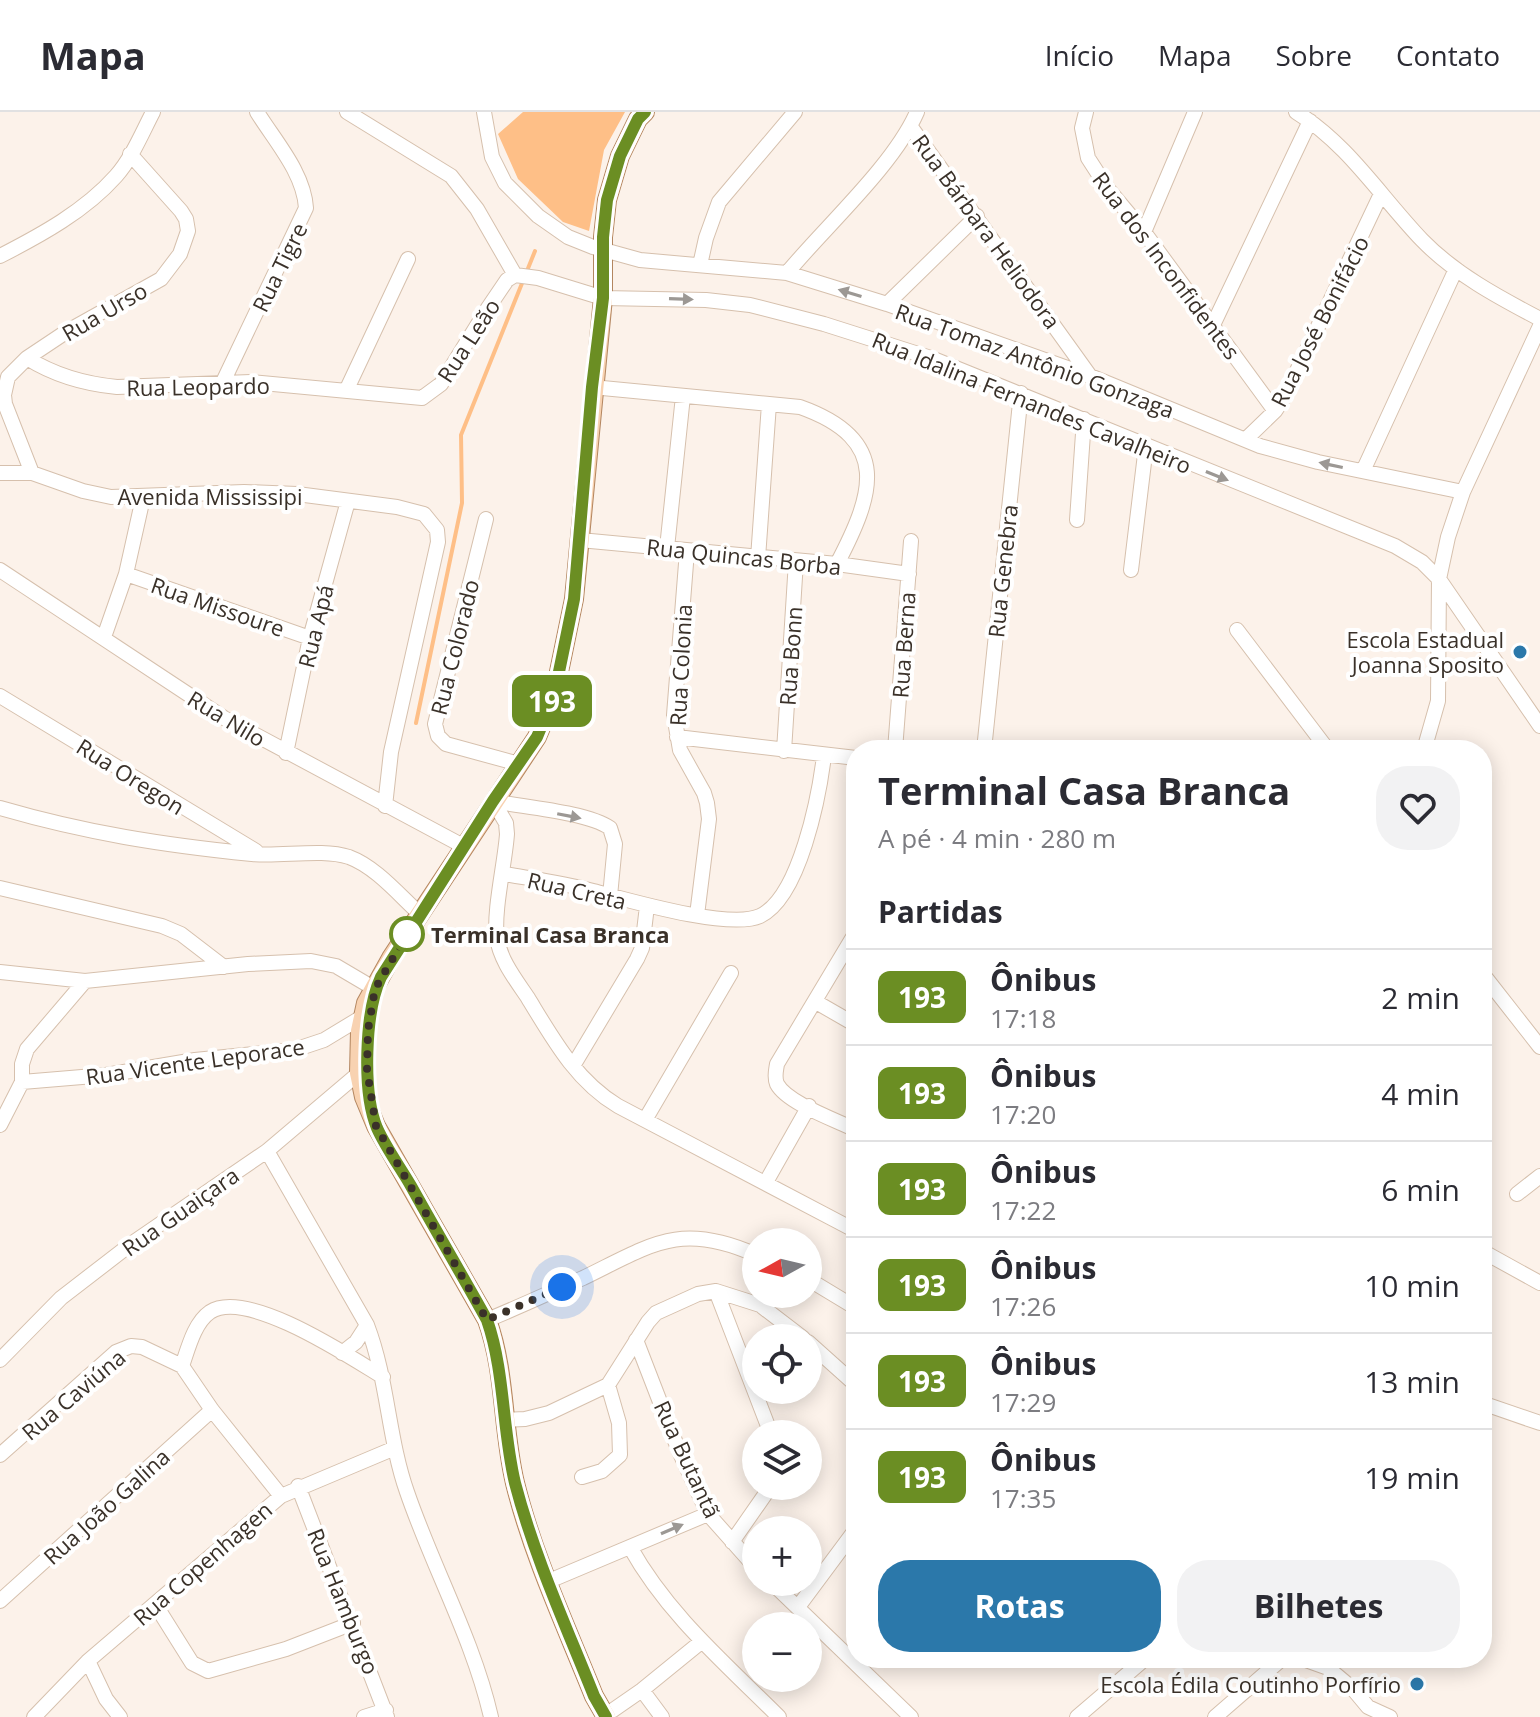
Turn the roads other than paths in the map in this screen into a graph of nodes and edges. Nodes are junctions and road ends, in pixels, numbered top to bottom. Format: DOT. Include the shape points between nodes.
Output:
graph roads {
  1 [pos="153,112"];
  2 [pos="257,112"];
  3 [pos="347,112"];
  4 [pos="484,112"];
  5 [pos="645,112"];
  6 [pos="795,112"];
  7 [pos="917,112"];
  8 [pos="1086,112"];
  9 [pos="1195,112"];
  10 [pos="1296,112"];
  11 [pos="1310,121"];
  12 [pos="911,127"];
  13 [pos="130,154"];
  14 [pos="1381,194"];
  15 [pos="977,216"];
  16 [pos="1144,232"];
  17 [pos="0,256"];
  18 [pos="602,257"];
  19 [pos="408,259"];
  20 [pos="700,265"];
  21 [pos="1456,269"];
  22 [pos="787,273"];
  23 [pos="515,275"];
  24 [pos="603,293"];
  25 [pos="887,304"];
  26 [pos="1540,319"];
  27 [pos="1213,325"];
  28 [pos="1540,326"];
  29 [pos="27,358"];
  30 [pos="1090,376"];
  31 [pos="223,382"];
  32 [pos="592,387"];
  33 [pos="346,391"];
  34 [pos="1021,393"];
  35 [pos="683,396"];
  36 [pos="422,398"];
  37 [pos="769,404"];
  38 [pos="1275,411"];
  39 [pos="1084,419"];
  40 [pos="1245,440"];
  41 [pos="1146,446"];
  42 [pos="1363,471"];
  43 [pos="0,473"];
  44 [pos="32,473"];
  45 [pos="1463,492"];
  46 [pos="143,498"];
  47 [pos="348,501"];
  48 [pos="486,519"];
  49 [pos="1077,520"];
  50 [pos="580,540"];
  51 [pos="911,541"];
  52 [pos="667,548"];
  53 [pos="687,551"];
  54 [pos="758,558"];
  55 [pos="796,561"];
  56 [pos="837,564"];
  57 [pos="0,570"];
  58 [pos="1131,570"];
  59 [pos="126,574"];
  60 [pos="909,574"];
  61 [pos="1439,579"];
  62 [pos="1237,630"];
  63 [pos="104,637"];
  64 [pos="310,638"];
  65 [pos="0,696"];
  66 [pos="1540,726"];
  67 [pos="677,737"];
  68 [pos="896,740"];
  69 [pos="985,740"];
  70 [pos="1320,740"];
  71 [pos="1427,740"];
  72 [pos="784,751"];
  73 [pos="286,753"];
  74 [pos="824,756"];
  75 [pos="846,757"];
  76 [pos="519,764"];
  77 [pos="493,801"];
  78 [pos="385,806"];
  79 [pos="0,808"];
  80 [pos="465,847"];
  81 [pos="263,855"];
  82 [pos="504,874"];
  83 [pos="0,888"];
  84 [pos="610,896"];
  85 [pos="647,906"];
  86 [pos="420,914"];
  87 [pos="697,915"];
  88 [pos="846,950"];
  89 [pos="224,967"];
  90 [pos="7,973"];
  91 [pos="731,973"];
  92 [pos="85,981"];
  93 [pos="1492,986"];
  94 [pos="0,988"];
  95 [pos="375,989"];
  96 [pos="816,1002"];
  97 [pos="362,1017"];
  98 [pos="846,1019"];
  99 [pos="1540,1047"];
  100 [pos="573,1066"];
  101 [pos="363,1071"];
  102 [pos="22,1082"];
  103 [pos="809,1106"];
  104 [pos="645,1120"];
  105 [pos="0,1125"];
  106 [pos="846,1125"];
  107 [pos="267,1151"];
  108 [pos="1540,1176"];
  109 [pos="766,1182"];
  110 [pos="1517,1194"];
  111 [pos="846,1226"];
  112 [pos="742,1249"];
  113 [pos="1492,1257"];
  114 [pos="1540,1283"];
  115 [pos="822,1287"];
  116 [pos="716,1291"];
  117 [pos="846,1302"];
  118 [pos="487,1320"];
  119 [pos="785,1324"];
  120 [pos="367,1325"];
  121 [pos="636,1340"];
  122 [pos="342,1353"];
  123 [pos="822,1355"];
  124 [pos="0,1360"];
  125 [pos="182,1366"];
  126 [pos="846,1376"];
  127 [pos="383,1377"];
  128 [pos="608,1385"];
  129 [pos="1492,1406"];
  130 [pos="212,1410"];
  131 [pos="505,1420"];
  132 [pos="766,1420"];
  133 [pos="1540,1423"];
  134 [pos="395,1448"];
  135 [pos="0,1455"];
  136 [pos="582,1477"];
  137 [pos="298,1486"];
  138 [pos="281,1496"];
  139 [pos="761,1500"];
  140 [pos="708,1514"];
  141 [pos="732,1542"];
  142 [pos="846,1542"];
  143 [pos="630,1547"];
  144 [pos="742,1553"];
  145 [pos="549,1581"];
  146 [pos="786,1596"];
  147 [pos="0,1601"];
  148 [pos="155,1604"];
  149 [pos="798,1607"];
  150 [pos="353,1623"];
  151 [pos="701,1642"];
  152 [pos="846,1654"];
  153 [pos="88,1661"];
  154 [pos="861,1668"];
  155 [pos="1134,1668"];
  156 [pos="1271,1668"];
  157 [pos="1328,1668"];
  158 [pos="642,1690"];
  159 [pos="594,1696"];
  160 [pos="1362,1712"];
  161 [pos="387,1713"];
  162 [pos="34,1717"];
  163 [pos="120,1717"];
  164 [pos="364,1717"];
  165 [pos="491,1717"];
  166 [pos="591,1717"];
  167 [pos="605,1717"];
  168 [pos="662,1717"];
  169 [pos="779,1717"];
  170 [pos="911,1717"];
  171 [pos="1077,1717"];
  172 [pos="1215,1717"];
  173 [pos="1390,1717"];
  1 -- 13 [label="street"];
  2 -- 31 [label="street, Rua Tigre" via="305,190 306,208"];
  3 -- 23 [label="street" via="451,176"];
  4 -- 18 [label="street, Rua Tomaz Antônio Gonzaga" via="492,157 505,183 538,216"];
  5 -- 18 [label="main road" via="612,178"];
  6 -- 20 [label="street" via="719,202"];
  7 -- 12 [label="street"];
  8 -- 16 [label="street, Rua dos Inconfidentes" via="1082,128 1088,158"];
  9 -- 16 [label="street"];
  10 -- 11 [label="street"];
  11 -- 14 [label="street" via="1353,159"];
  11 -- 27 [label="street"];
  12 -- 15 [label="street, Rua Bárbara Heliodora"];
  12 -- 22 [label="street"];
  13 -- 17 [label="street" via="96,196"];
  13 -- 29 [label="street, Rua Urso" via="186,219 180,254 161,279"];
  14 -- 21 [label="street"];
  14 -- 38 [label="street, Rua José Bonifácio" via="1300,369"];
  15 -- 25 [label="street"];
  15 -- 30 [label="street, Rua Bárbara Heliodora"];
  16 -- 27 [label="street, Rua dos Inconfidentes"];
  18 -- 20 [label="street, Rua Tomaz Antônio Gonzaga"];
  18 -- 24 [label="main road"];
  19 -- 33 [label="street"];
  20 -- 22 [label="street, Rua Tomaz Antônio Gonzaga"];
  21 -- 26 [label="street"];
  21 -- 42 [label="street"];
  25 -- 22 [label="street, Rua Tomaz Antônio Gonzaga, one-way"];
  23 -- 24 [label="street, Rua Leão"];
  23 -- 36 [label="street, Rua Leão" via="441,384"];
  24 -- 32 [label="main road"];
  24 -- 34 [label="street, Rua Idalina Fernandes Cavalheiro, one-way" via="770,309 917,353"];
  25 -- 30 [label="street, Rua Tomaz Antônio Gonzaga"];
  27 -- 38 [label="street, Rua dos Inconfidentes"];
  28 -- 45 [label="street"];
  29 -- 31 [label="street, Rua Leopardo" via="101,386"];
  29 -- 44 [label="street, Rua Urso" via="8,377 4,395"];
  30 -- 40 [label="street, Rua Tomaz Antônio Gonzaga"];
  31 -- 33 [label="street, Rua Leopardo"];
  32 -- 35 [label="street"];
  32 -- 50 [label="main road"];
  33 -- 36 [label="street, Rua Leopardo"];
  34 -- 39 [label="street, Rua Idalina Fernandes Cavalheiro"];
  34 -- 69 [label="street, Rua Genebra"];
  35 -- 37 [label="street"];
  35 -- 52 [label="street"];
  37 -- 54 [label="street"];
  37 -- 56 [label="street" via="800,407 824,417 845,431 865,460 865,504"];
  38 -- 40 [label="street, Rua José Bonifácio"];
  39 -- 41 [label="street, Rua Idalina Fernandes Cavalheiro"];
  39 -- 49 [label="street"];
  42 -- 40 [label="street, Rua Tomaz Antônio Gonzaga, one-way"];
  41 -- 58 [label="street"];
  41 -- 61 [label="street, Rua Idalina Fernandes Cavalheiro, one-way" via="1395,546"];
  42 -- 45 [label="street, Rua Tomaz Antônio Gonzaga"];
  43 -- 44 [label="street"];
  44 -- 46 [label="street, Avenida Mississipi" via="83,491"];
  45 -- 61 [label="street"];
  46 -- 47 [label="street, Avenida Mississipi" via="244,492"];
  46 -- 59 [label="street"];
  47 -- 64 [label="street, Rua Apá"];
  47 -- 78 [label="street, Avenida Mississipi" via="424,514 437,530 391,752"];
  48 -- 76 [label="street, Rua Colorado" via="435,724 446,744"];
  50 -- 52 [label="street, Rua Quincas Borba"];
  50 -- 76 [label="main road" via="554,696"];
  51 -- 60 [label="street, Rua Berna"];
  52 -- 53 [label="street, Rua Quincas Borba"];
  53 -- 54 [label="street, Rua Quincas Borba"];
  53 -- 67 [label="street, Rua Colonia" via="674,697"];
  54 -- 55 [label="street, Rua Quincas Borba"];
  55 -- 56 [label="street, Rua Quincas Borba"];
  55 -- 72 [label="street, Rua Bonn"];
  56 -- 60 [label="street, Rua Quincas Borba"];
  57 -- 63 [label="street, Rua Nilo"];
  59 -- 63 [label="street"];
  59 -- 64 [label="street, Rua Missoure"];
  60 -- 68 [label="street, Rua Berna"];
  61 -- 66 [label="street, Rua Idalina Fernandes Cavalheiro"];
  61 -- 71 [label="street" via="1438,701"];
  62 -- 70 [label="street"];
  63 -- 73 [label="street, Rua Nilo"];
  64 -- 73 [label="street, Rua Apá"];
  65 -- 81 [label="street, Rua Oregon"];
  67 -- 72 [label="street"];
  67 -- 87 [label="street, Rua Colonia" via="704,793 709,819"];
  72 -- 74 [label="street"];
  73 -- 78 [label="street, Rua Nilo"];
  74 -- 75 [label="street"];
  74 -- 87 [label="street, Rua Creta" via="810,832 771,907 747,919"];
  76 -- 77 [label="main road"];
  77 -- 80 [label="main road"];
  77 -- 82 [label="street" via="506,823"];
  77 -- 84 [label="street, one-way" via="610,828 615,844"];
  78 -- 80 [label="street, Rua Nilo"];
  79 -- 81 [label="street, Rua Oregon" via="104,836"];
  80 -- 86 [label="main road"];
  81 -- 86 [label="street, Rua Oregon" via="344,856 358,861"];
  82 -- 84 [label="street, Rua Creta"];
  82 -- 100 [label="street" via="497,926 500,948"];
  83 -- 89 [label="street" via="162,926"];
  84 -- 85 [label="street, Rua Creta"];
  85 -- 87 [label="street, Rua Creta"];
  85 -- 100 [label="street" via="637,959"];
  86 -- 95 [label="main road"];
  88 -- 96 [label="street"];
  89 -- 92 [label="street"];
  89 -- 95 [label="street" via="323,962"];
  90 -- 92 [label="street"];
  90 -- 94 [label="street"];
  91 -- 104 [label="street"];
  92 -- 102 [label="street" via="27,1049"];
  93 -- 99 [label="street"];
  95 -- 97 [label="main road"];
  95 -- 101 [label="main road"];
  96 -- 98 [label="street"];
  96 -- 103 [label="street" via="775,1072 784,1092"];
  97 -- 101 [label="main road"];
  97 -- 102 [label="street, Rua Vicente Leporace" via="324,1040 294,1050"];
  100 -- 104 [label="street" via="603,1097"];
  101 -- 107 [label="street, Rua Guaiçara"];
  101 -- 118 [label="main road" via="376,1126"];
  102 -- 105 [label="street"];
  103 -- 106 [label="street"];
  103 -- 109 [label="street"];
  104 -- 109 [label="street"];
  107 -- 120 [label="street"];
  107 -- 124 [label="street, Rua Guaiçara" via="61,1298"];
  108 -- 110 [label="street"];
  109 -- 111 [label="street"];
  112 -- 118 [label="street" via="699,1237 664,1240"];
  113 -- 114 [label="street"];
  115 -- 117 [label="street"];
  116 -- 119 [label="street" via="760,1305"];
  116 -- 121 [label="street" via="664,1307"];
  116 -- 132 [label="street"];
  118 -- 131 [label="main road"];
  120 -- 122 [label="street"];
  120 -- 127 [label="street"];
  121 -- 128 [label="street"];
  121 -- 140 [label="street, Rua Butantã"];
  122 -- 125 [label="street" via="268,1315 229,1307 204,1317"];
  122 -- 127 [label="street"];
  123 -- 126 [label="street"];
  125 -- 130 [label="street"];
  125 -- 135 [label="street, Rua Caviúna" via="142,1347 123,1348"];
  127 -- 134 [label="street"];
  128 -- 131 [label="street" via="549,1413"];
  128 -- 136 [label="street" via="619,1423 620,1455 602,1471"];
  129 -- 133 [label="street"];
  130 -- 138 [label="street"];
  130 -- 147 [label="street, Rua João Galina"];
  131 -- 145 [label="main road" via="515,1481"];
  134 -- 137 [label="street, Rua Copenhagen"];
  134 -- 165 [label="street"];
  137 -- 138 [label="street, Rua Copenhagen"];
  137 -- 150 [label="street, Rua Hamburgo"];
  138 -- 148 [label="street, Rua Copenhagen"];
  139 -- 141 [label="street"];
  140 -- 141 [label="street, Rua Butantã"];
  143 -- 140 [label="street, one-way"];
  141 -- 144 [label="street, Rua Butantã"];
  142 -- 149 [label="street"];
  143 -- 145 [label="street"];
  143 -- 151 [label="street" via="661,1596"];
  145 -- 159 [label="main road"];
  146 -- 149 [label="street"];
  148 -- 150 [label="street" via="192,1663 208,1671"];
  148 -- 153 [label="street, Rua Copenhagen"];
  149 -- 152 [label="street"];
  150 -- 161 [label="street, Rua Hamburgo"];
  151 -- 158 [label="street"];
  151 -- 169 [label="street"];
  153 -- 162 [label="street, Rua Copenhagen"];
  153 -- 163 [label="street"];
  154 -- 170 [label="street"];
  155 -- 171 [label="street"];
  156 -- 172 [label="street"];
  157 -- 160 [label="street" via="1347,1684"];
  158 -- 167 [label="street"];
  158 -- 168 [label="street"];
  159 -- 166 [label="main road"];
  159 -- 167 [label="main road"];
  160 -- 173 [label="street"];
  161 -- 164 [label="street"];
}
